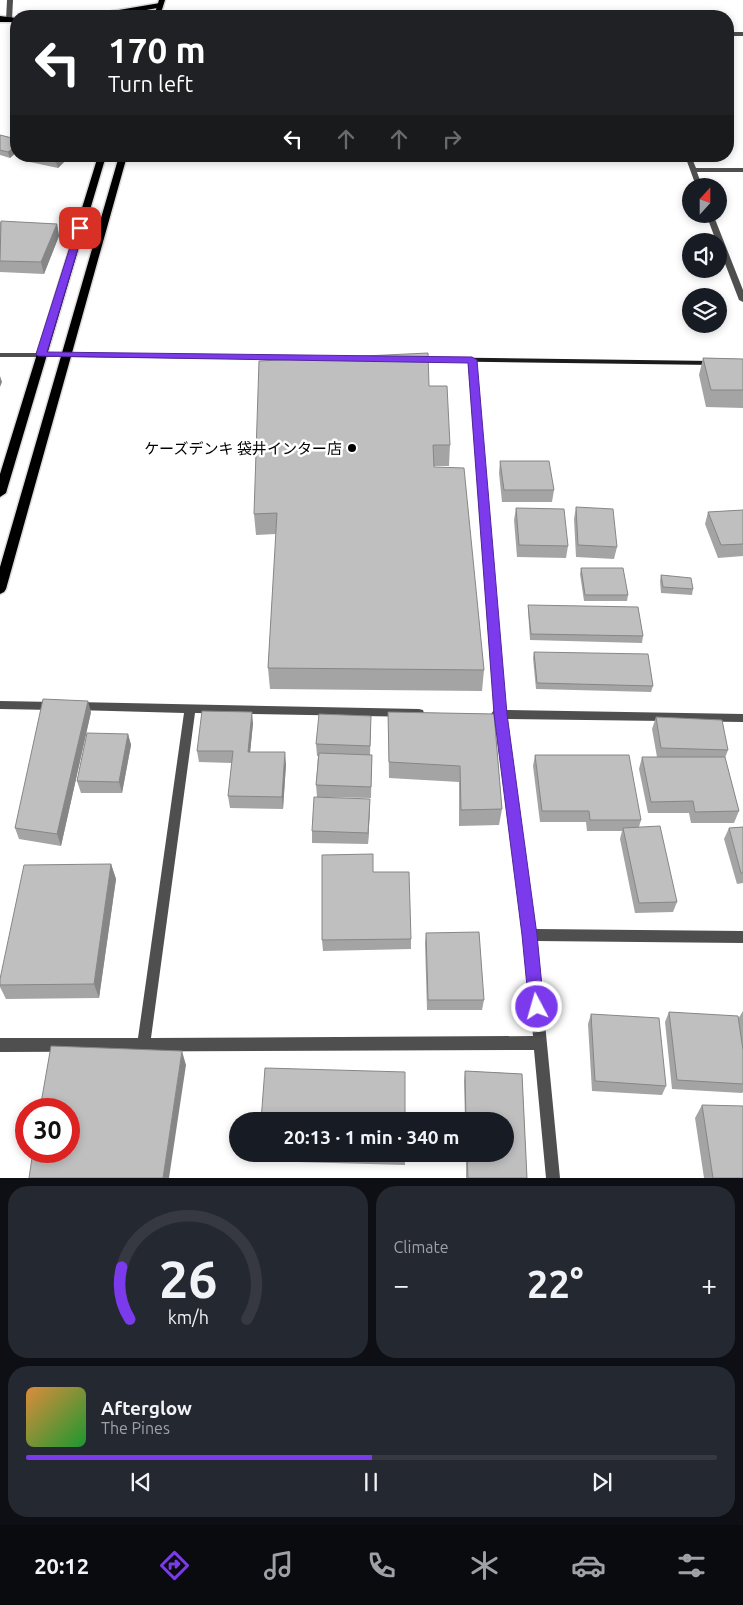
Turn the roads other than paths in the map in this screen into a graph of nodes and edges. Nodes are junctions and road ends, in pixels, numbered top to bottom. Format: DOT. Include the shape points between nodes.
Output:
graph roads {
  1 [pos="10,0"];
  2 [pos="161,2"];
  3 [pos="127,10"];
  4 [pos="8,20"];
  5 [pos="100,162"];
  6 [pos="121,162"];
  7 [pos="690,162"];
  8 [pos="693,170"];
  9 [pos="743,170"];
  10 [pos="696,178"];
  11 [pos="713,223"];
  12 [pos="743,300"];
  13 [pos="0,354"];
  14 [pos="41,354"];
  15 [pos="68,355"];
  16 [pos="334,358"];
  17 [pos="403,359"];
  18 [pos="472,360"];
  19 [pos="723,363"];
  20 [pos="0,493"];
  21 [pos="0,589"];
  22 [pos="0,704"];
  23 [pos="190,708"];
  24 [pos="433,713"];
  25 [pos="481,714"];
  26 [pos="500,714"];
  27 [pos="743,718"];
  28 [pos="530,935"];
  29 [pos="743,937"];
  30 [pos="144,1043"];
  31 [pos="540,1043"];
  32 [pos="0,1045"];
  33 [pos="553,1178"];
  1 -- 4 [label="street"];
  2 -- 3 [label="highway"];
  5 -- 14 [label="main road"];
  6 -- 15 [label="main road"];
  7 -- 8 [label="street"];
  8 -- 9 [label="street"];
  8 -- 10 [label="street"];
  11 -- 12 [label="street"];
  13 -- 14 [label="street"];
  14 -- 15 [label="street"];
  14 -- 20 [label="main road"];
  15 -- 16 [label="street"];
  15 -- 21 [label="main road"];
  17 -- 18 [label="street"];
  18 -- 19 [label="street"];
  18 -- 26 [label="street"];
  22 -- 23 [label="street"];
  23 -- 24 [label="street"];
  23 -- 30 [label="street"];
  25 -- 26 [label="street"];
  26 -- 27 [label="street"];
  26 -- 28 [label="street"];
  28 -- 29 [label="street"];
  28 -- 31 [label="street"];
  30 -- 31 [label="street"];
  30 -- 32 [label="street"];
  31 -- 33 [label="street"];
}
